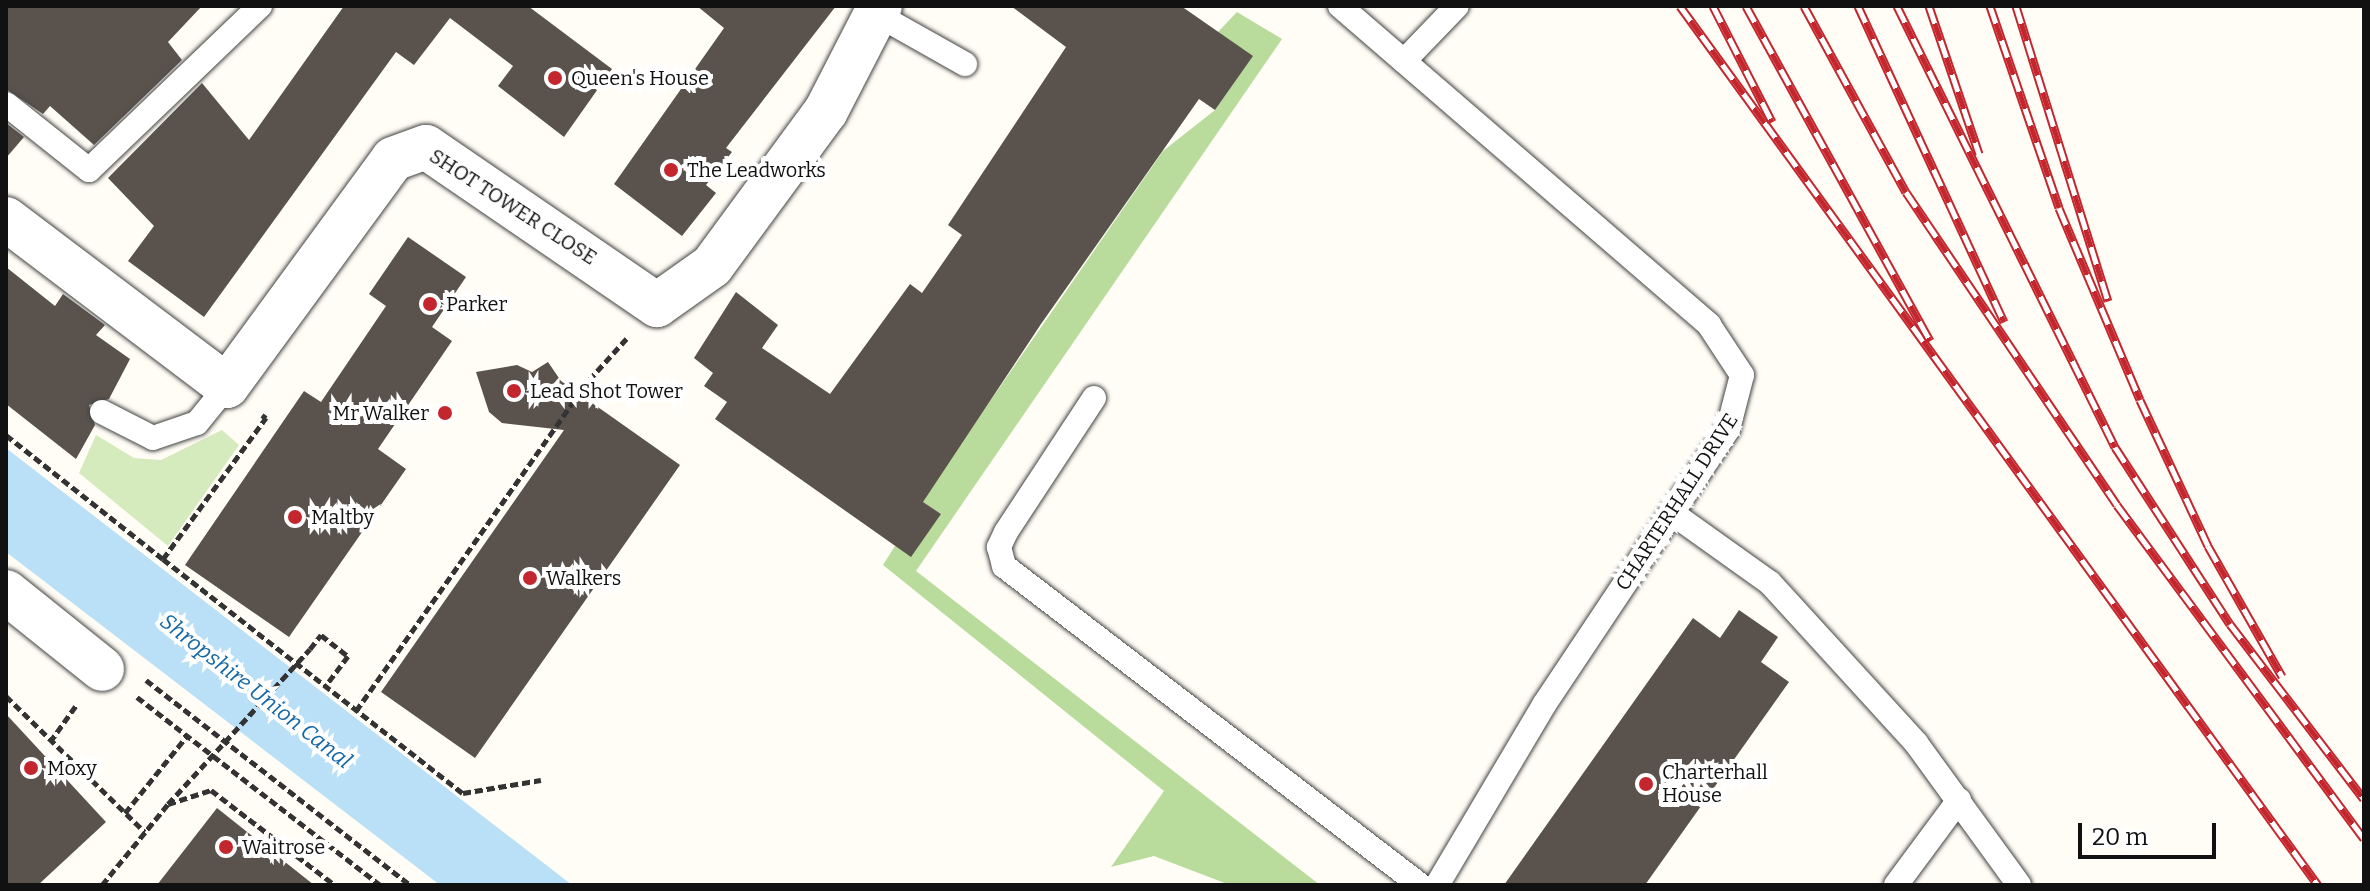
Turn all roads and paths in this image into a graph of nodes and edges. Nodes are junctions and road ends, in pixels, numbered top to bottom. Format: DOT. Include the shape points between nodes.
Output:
graph roads {
  1 [pos="260,6"];
  2 [pos="1340,6"];
  3 [pos="1457,6"];
  4 [pos="879,10"];
  5 [pos="1404,61"];
  6 [pos="965,64"];
  7 [pos="6,104"];
  8 [pos="6,219"];
  9 [pos="657,305"];
  10 [pos="227,386"];
  11 [pos="1094,398"];
  12 [pos="102,412"];
  13 [pos="6,435"];
  14 [pos="1672,513"];
  15 [pos="163,559"];
  16 [pos="6,592"];
  17 [pos="120,672"];
  18 [pos="325,687"];
  19 [pos="6,696"];
  20 [pos="356,711"];
  21 [pos="187,736"];
  22 [pos="541,780"];
  23 [pos="1959,800"];
  24 [pos="168,804"];
  25 [pos="125,813"];
  26 [pos="145,832"];
  27 [pos="102,885"];
  28 [pos="335,885"];
  29 [pos="380,885"];
  30 [pos="410,885"];
  31 [pos="1420,885"];
  32 [pos="1437,885"];
  33 [pos="1896,885"];
  34 [pos="2019,885"];
  1 -- 7 [label="lane" via="89,170"];
  2 -- 5 [label="lane, CHARTERHALL DRIVE"];
  3 -- 5 [label="lane"];
  4 -- 6 [label="lane"];
  4 -- 9 [label="street" via="826,111 712,266"];
  5 -- 14 [label="lane, CHARTERHALL DRIVE" via="1729,349 1742,375 1740,403"];
  8 -- 10 [label="street"];
  9 -- 10 [label="street, SHOT TOWER CLOSE" via="426,147 393,159"];
  9 -- 20 [label="path" via="589,380"];
  10 -- 12 [label="lane" via="197,423 153,438"];
  10 -- 15 [label="path" via="266,418"];
  11 -- 31 [label="lane" via="1006,532 999,547 1004,566"];
  13 -- 15 [label="path"];
  14 -- 23 [label="lane" via="1770,583 1916,743"];
  14 -- 32 [label="lane, CHARTERHALL DRIVE"];
  15 -- 18 [label="path"];
  16 -- 17 [label="street"];
  17 -- 21 [label="path"];
  17 -- 30 [label="path"];
  18 -- 20 [label="path"];
  18 -- 24 [label="path, bridge" via="348,656 321,635"];
  19 -- 25 [label="path"];
  20 -- 22 [label="path" via="463,793"];
  21 -- 25 [label="path"];
  21 -- 29 [label="path"];
  23 -- 33 [label="lane"];
  23 -- 34 [label="lane"];
  24 -- 26 [label="path"];
  24 -- 28 [label="path" via="211,790"];
  25 -- 26 [label="path"];
  26 -- 27 [label="path"];
}
